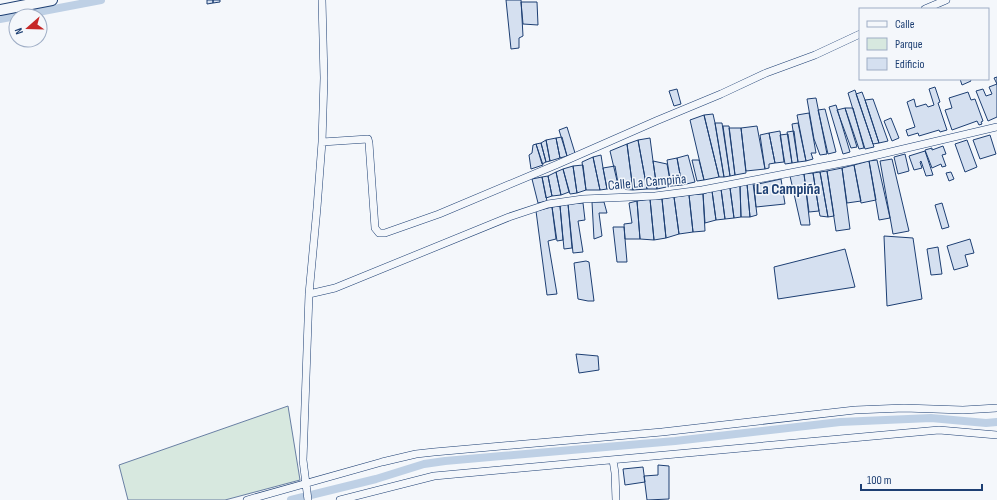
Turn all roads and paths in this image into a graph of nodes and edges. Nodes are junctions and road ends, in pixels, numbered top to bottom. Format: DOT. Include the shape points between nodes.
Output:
graph roads {
  1 [pos="52,0"];
  2 [pos="322,0"];
  3 [pos="946,0"];
  4 [pos="927,8"];
  5 [pos="0,10"];
  6 [pos="859,34"];
  7 [pos="997,128"];
  8 [pos="322,142"];
  9 [pos="309,294"];
  10 [pos="997,408"];
  11 [pos="997,435"];
  12 [pos="613,460"];
  13 [pos="306,486"];
  14 [pos="247,500"];
  15 [pos="308,500"];
  16 [pos="340,500"];
  17 [pos="616,500"];
  1 -- 5 [label="main road"];
  2 -- 8 [label="street"];
  3 -- 4 [label="street"];
  6 -- 8 [label="street" via="439,214 385,233 379,233 375,228 369,141 366,139"];
  7 -- 9 [label="street, Calle La Campiña" via="848,162 702,190 548,204 335,288"];
  8 -- 9 [label="street"];
  9 -- 13 [label="street" via="303,460"];
  10 -- 13 [label="street" via="855,410 662,432 416,454"];
  11 -- 12 [label="street" via="939,430"];
  12 -- 16 [label="street" via="434,476"];
  12 -- 17 [label="street"];
  13 -- 14 [label="street"];
  13 -- 15 [label="street"];
}
